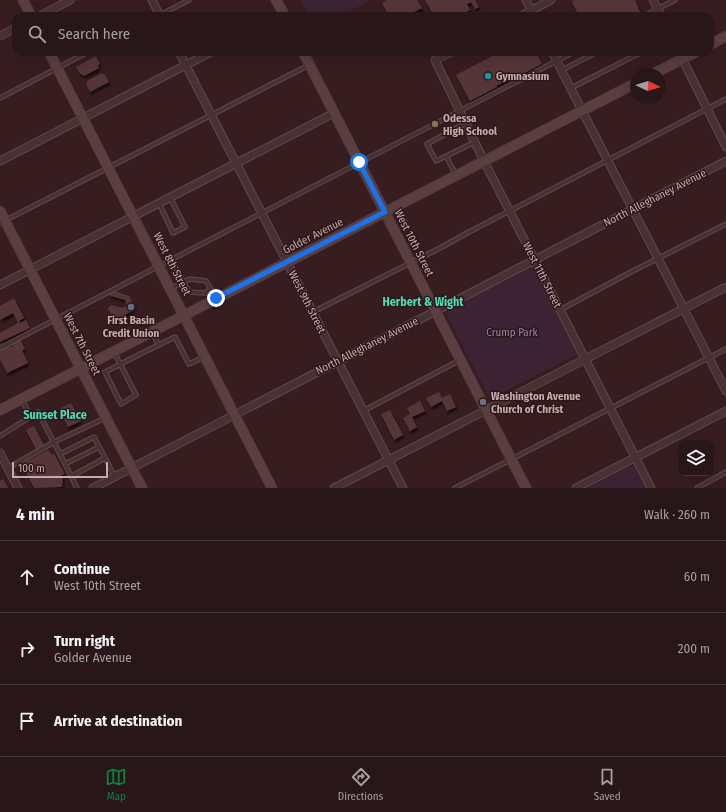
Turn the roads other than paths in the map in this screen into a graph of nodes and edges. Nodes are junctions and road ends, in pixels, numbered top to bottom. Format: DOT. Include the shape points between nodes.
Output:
graph roads {
  1 [pos="23,0"];
  2 [pos="70,0"];
  3 [pos="152,0"];
  4 [pos="189,0"];
  5 [pos="276,0"];
  6 [pos="526,0"];
  7 [pos="551,0"];
  8 [pos="653,0"];
  9 [pos="672,1"];
  10 [pos="658,9"];
  11 [pos="29,12"];
  12 [pos="48,12"];
  13 [pos="157,12"];
  14 [pos="166,12"];
  15 [pos="282,12"];
  16 [pos="532,12"];
  17 [pos="534,12"];
  18 [pos="652,12"];
  19 [pos="659,12"];
  20 [pos="12,30"];
  21 [pos="0,36"];
  22 [pos="726,36"];
  23 [pos="714,43"];
  24 [pos="51,56"];
  25 [pos="80,56"];
  26 [pos="181,56"];
  27 [pos="203,56"];
  28 [pos="305,56"];
  29 [pos="442,56"];
  30 [pos="554,56"];
  31 [pos="566,56"];
  32 [pos="589,56"];
  33 [pos="634,56"];
  34 [pos="680,56"];
  35 [pos="681,56"];
  36 [pos="557,61"];
  37 [pos="309,64"];
  38 [pos="185,65"];
  39 [pos="58,68"];
  40 [pos="662,68"];
  41 [pos="562,70"];
  42 [pos="630,86"];
  43 [pos="571,88"];
  44 [pos="0,98"];
  45 [pos="726,99"];
  46 [pos="707,109"];
  47 [pos="582,111"];
  48 [pos="460,112"];
  49 [pos="334,113"];
  50 [pos="211,114"];
  51 [pos="84,118"];
  52 [pos="466,123"];
  53 [pos="475,142"];
  54 [pos="726,148"];
  55 [pos="446,156"];
  56 [pos="0,161"];
  57 [pos="484,161"];
  58 [pos="608,161"];
  59 [pos="726,161"];
  60 [pos="359,162"];
  61 [pos="236,164"];
  62 [pos="109,167"];
  63 [pos="456,175"];
  64 [pos="170,197"];
  65 [pos="159,203"];
  66 [pos="633,209"];
  67 [pos="0,211"];
  68 [pos="510,211"];
  69 [pos="385,212"];
  70 [pos="261,213"];
  71 [pos="134,216"];
  72 [pos="2,222"];
  73 [pos="726,224"];
  74 [pos="658,259"];
  75 [pos="171,260"];
  76 [pos="535,260"];
  77 [pos="411,262"];
  78 [pos="287,263"];
  79 [pos="159,266"];
  80 [pos="30,270"];
  81 [pos="184,282"];
  82 [pos="0,285"];
  83 [pos="726,287"];
  84 [pos="171,288"];
  85 [pos="211,289"];
  86 [pos="216,298"];
  87 [pos="684,309"];
  88 [pos="560,310"];
  89 [pos="436,311"];
  90 [pos="313,312"];
  91 [pos="185,315"];
  92 [pos="56,319"];
  93 [pos="152,332"];
  94 [pos="159,345"];
  95 [pos="0,348"];
  96 [pos="726,349"];
  97 [pos="114,352"];
  98 [pos="205,356"];
  99 [pos="709,358"];
  100 [pos="585,359"];
  101 [pos="461,360"];
  102 [pos="338,361"];
  103 [pos="120,364"];
  104 [pos="82,369"];
  105 [pos="726,391"];
  106 [pos="22,400"];
  107 [pos="610,408"];
  108 [pos="0,410"];
  109 [pos="486,410"];
  110 [pos="363,411"];
  111 [pos="726,411"];
  112 [pos="235,414"];
  113 [pos="31,417"];
  114 [pos="106,418"];
  115 [pos="0,436"];
  116 [pos="54,442"];
  117 [pos="99,447"];
  118 [pos="0,453"];
  119 [pos="60,454"];
  120 [pos="106,458"];
  121 [pos="511,458"];
  122 [pos="635,458"];
  123 [pos="389,460"];
  124 [pos="65,464"];
  125 [pos="8,468"];
  126 [pos="132,468"];
  127 [pos="726,472"];
  128 [pos="72,476"];
  129 [pos="115,477"];
  130 [pos="18,488"];
  131 [pos="77,488"];
  132 [pos="94,488"];
  133 [pos="142,488"];
  134 [pos="272,488"];
  135 [pos="334,488"];
  136 [pos="403,488"];
  137 [pos="455,488"];
  138 [pos="526,488"];
  139 [pos="576,488"];
  140 [pos="651,488"];
  141 [pos="697,488"];
  1 -- 11 [label="main road"];
  2 -- 12 [label="street"];
  3 -- 13 [label="street"];
  4 -- 14 [label="lane"];
  5 -- 15 [label="main road"];
  6 -- 16 [label="street"];
  7 -- 17 [label="street"];
  8 -- 10 [label="street"];
  9 -- 10 [label="lane"];
  10 -- 18 [label="lane"];
  10 -- 19 [label="street"];
  20 -- 21 [label="street"];
  22 -- 23 [label="main road"];
  24 -- 39 [label="main road, West 8th Street"];
  25 -- 39 [label="lane"];
  26 -- 38 [label="street, West 9th Street"];
  27 -- 38 [label="street"];
  28 -- 37 [label="main road, West 10th Street"];
  29 -- 48 [label="street, West 11th Street" via="434,60"];
  30 -- 36 [label="street"];
  31 -- 36 [label="lane"];
  32 -- 41 [label="lane"];
  33 -- 43 [label="lane"];
  34 -- 40 [label="main road"];
  35 -- 46 [label="street"];
  36 -- 41 [label="street"];
  36 -- 48 [label="lane"];
  37 -- 49 [label="main road, West 10th Street"];
  37 -- 50 [label="lane"];
  38 -- 50 [label="street, West 9th Street"];
  38 -- 51 [label="street"];
  39 -- 44 [label="lane"];
  39 -- 51 [label="main road, West 8th Street"];
  41 -- 43 [label="street"];
  42 -- 47 [label="main road, Golder Avenue"];
  43 -- 47 [label="street"];
  45 -- 46 [label="lane"];
  46 -- 54 [label="street"];
  46 -- 58 [label="lane"];
  47 -- 57 [label="main road, Golder Avenue"];
  47 -- 58 [label="street"];
  48 -- 52 [label="street, West 11th Street"];
  48 -- 60 [label="lane"];
  49 -- 60 [label="main road, West 10th Street"];
  49 -- 61 [label="street"];
  50 -- 61 [label="street, West 9th Street"];
  50 -- 62 [label="lane"];
  51 -- 56 [label="street"];
  51 -- 62 [label="main road, West 8th Street"];
  52 -- 53 [label="street, West 11th Street"];
  52 -- 55 [label="lane" via="427,144 436,161"];
  53 -- 55 [label="lane"];
  53 -- 57 [label="street, West 11th Street"];
  55 -- 63 [label="lane"];
  57 -- 63 [label="main road, Golder Avenue"];
  57 -- 68 [label="street, West 11th Street"];
  58 -- 66 [label="street"];
  58 -- 68 [label="lane"];
  59 -- 66 [label="street, North Alleghaney Avenue"];
  60 -- 69 [label="main road, West 10th Street"];
  60 -- 70 [label="lane"];
  61 -- 64 [label="street"];
  61 -- 70 [label="street, West 9th Street"];
  62 -- 71 [label="main road, West 8th Street"];
  62 -- 72 [label="lane"];
  63 -- 69 [label="main road, Golder Avenue"];
  64 -- 65 [label="street"];
  64 -- 65 [label="lane" via="185,227 173,233"];
  65 -- 71 [label="street"];
  66 -- 74 [label="street"];
  66 -- 76 [label="street, North Alleghaney Avenue"];
  67 -- 72 [label="main road, West 7th Street"];
  68 -- 76 [label="street, West 11th Street"];
  68 -- 77 [label="lane"];
  69 -- 77 [label="main road, West 10th Street"];
  69 -- 78 [label="main road, Golder Avenue"];
  70 -- 75 [label="lane"];
  70 -- 78 [label="street, West 9th Street"];
  71 -- 79 [label="main road, West 8th Street"];
  71 -- 80 [label="street"];
  72 -- 80 [label="main road, West 7th Street"];
  73 -- 74 [label="lane"];
  74 -- 87 [label="street"];
  74 -- 88 [label="lane"];
  75 -- 79 [label="lane"];
  75 -- 81 [label="lane"];
  76 -- 88 [label="street, West 11th Street"];
  76 -- 89 [label="street, North Alleghaney Avenue"];
  77 -- 89 [label="main road, West 10th Street"];
  77 -- 90 [label="lane"];
  78 -- 86 [label="main road, Golder Avenue"];
  78 -- 90 [label="street, West 9th Street"];
  79 -- 84 [label="main road, West 8th Street"];
  79 -- 92 [label="lane"];
  80 -- 82 [label="street"];
  80 -- 92 [label="main road, West 7th Street"];
  81 -- 84 [label="lane"];
  81 -- 85 [label="lane" via="190,279 206,281"];
  81 -- 85 [label="lane" via="188,292 205,293"];
  83 -- 87 [label="street"];
  84 -- 91 [label="main road, West 8th Street"];
  85 -- 86 [label="lane"];
  86 -- 91 [label="main road, Golder Avenue"];
  87 -- 99 [label="street"];
  87 -- 100 [label="street"];
  88 -- 100 [label="street, West 11th Street"];
  89 -- 101 [label="main road, West 10th Street"];
  89 -- 102 [label="street, North Alleghaney Avenue"];
  90 -- 102 [label="street, West 9th Street"];
  91 -- 93 [label="main road, Golder Avenue"];
  91 -- 98 [label="main road, West 8th Street"];
  92 -- 95 [label="lane"];
  92 -- 104 [label="main road, West 7th Street"];
  93 -- 94 [label="lane"];
  93 -- 97 [label="main road, Golder Avenue"];
  94 -- 98 [label="lane" via="175,337 189,364"];
  94 -- 103 [label="lane"];
  96 -- 99 [label="lane"];
  97 -- 103 [label="lane"];
  97 -- 104 [label="main road, Golder Avenue"];
  98 -- 112 [label="main road, West 8th Street"];
  99 -- 105 [label="street"];
  99 -- 107 [label="lane"];
  100 -- 107 [label="street, West 11th Street"];
  100 -- 109 [label="street"];
  101 -- 109 [label="main road, West 10th Street"];
  101 -- 110 [label="lane"];
  102 -- 110 [label="street, West 9th Street"];
  102 -- 112 [label="street, North Alleghaney Avenue"];
  103 -- 103 [label="lane" via="105,372 121,404 136,395"];
  104 -- 106 [label="main road, Golder Avenue"];
  104 -- 114 [label="main road, West 7th Street"];
  106 -- 108 [label="main road, Golder Avenue"];
  106 -- 113 [label="lane"];
  107 -- 121 [label="lane"];
  107 -- 122 [label="street, West 11th Street"];
  109 -- 121 [label="main road, West 10th Street"];
  109 -- 123 [label="street"];
  110 -- 123 [label="street, West 9th Street"];
  111 -- 122 [label="street"];
  112 -- 126 [label="street, North Alleghaney Avenue"];
  112 -- 134 [label="main road, West 8th Street"];
  113 -- 115 [label="lane"];
  113 -- 116 [label="lane" via="38,412"];
  114 -- 116 [label="lane"];
  114 -- 126 [label="main road, West 7th Street"];
  116 -- 119 [label="lane"];
  116 -- 125 [label="lane"];
  117 -- 119 [label="lane" via="94,437"];
  117 -- 120 [label="lane"];
  117 -- 124 [label="lane"];
  118 -- 125 [label="street"];
  119 -- 124 [label="lane"];
  120 -- 128 [label="lane"];
  120 -- 129 [label="lane"];
  121 -- 137 [label="lane"];
  121 -- 138 [label="main road, West 10th Street"];
  122 -- 139 [label="street"];
  122 -- 140 [label="street, West 11th Street"];
  123 -- 135 [label="street"];
  123 -- 136 [label="street, West 9th Street"];
  124 -- 128 [label="lane"];
  125 -- 130 [label="street"];
  126 -- 129 [label="street, North Alleghaney Avenue"];
  126 -- 133 [label="main road, West 7th Street"];
  127 -- 141 [label="lane"];
  128 -- 131 [label="lane"];
  129 -- 132 [label="street, North Alleghaney Avenue"];
}
